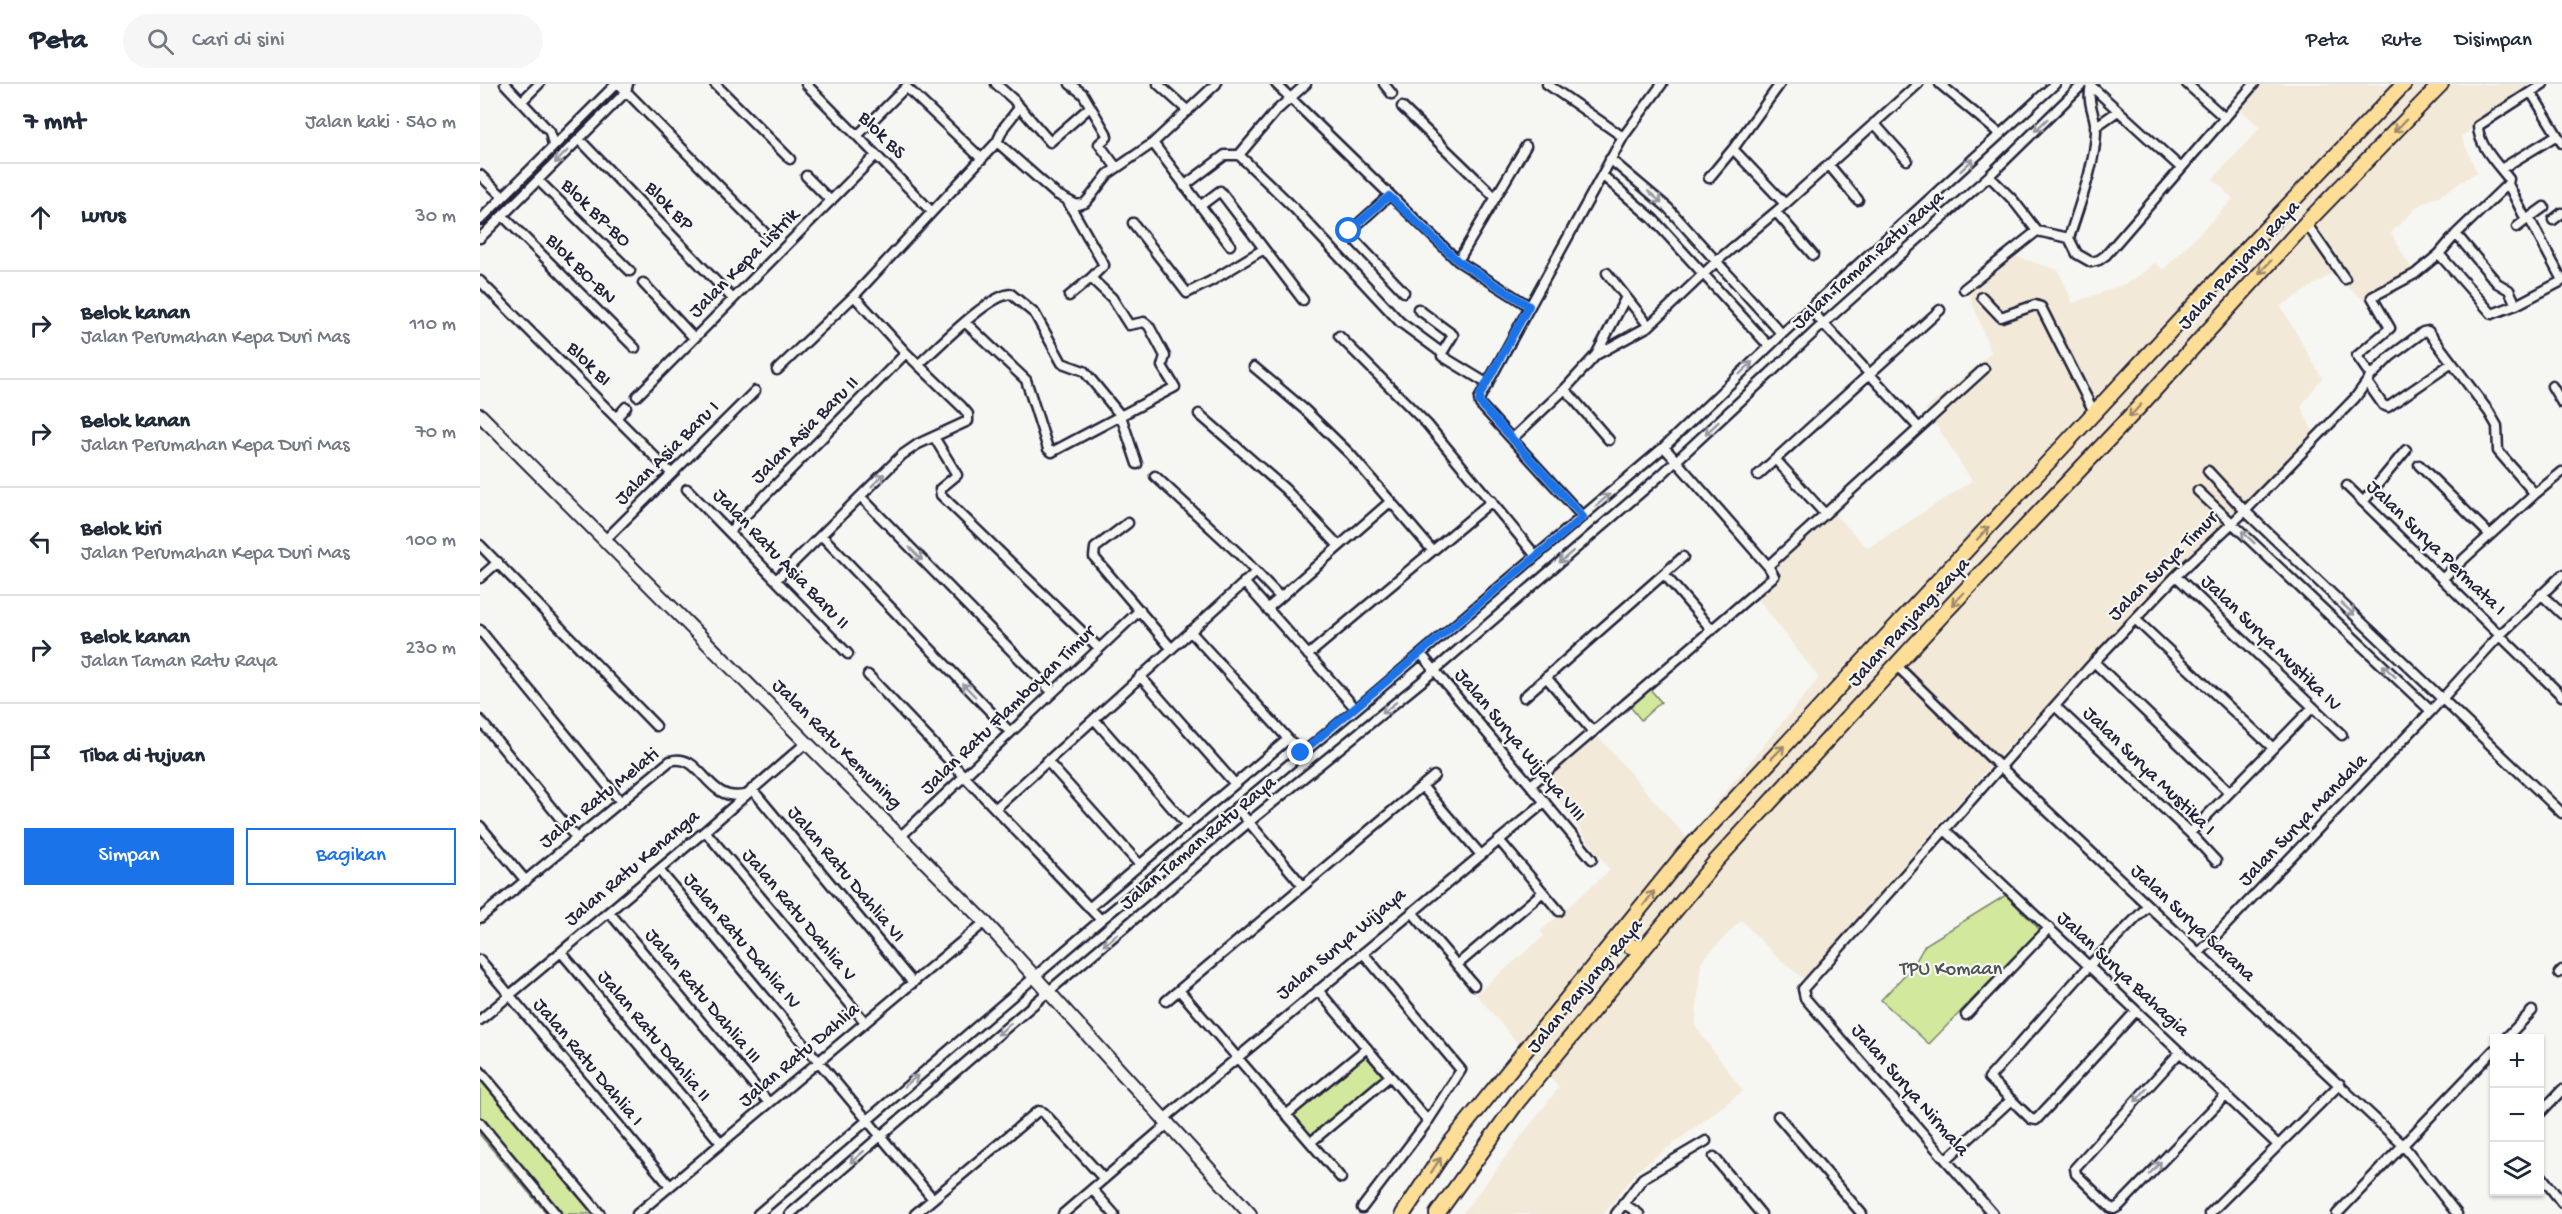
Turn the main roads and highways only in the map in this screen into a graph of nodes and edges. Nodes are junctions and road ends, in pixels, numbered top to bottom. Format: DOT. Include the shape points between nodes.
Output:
graph roads {
  1 [pos="2404,84"];
  2 [pos="2441,84"];
  3 [pos="2316,177"];
  4 [pos="2335,193"];
  5 [pos="2294,198"];
  6 [pos="2310,218"];
  7 [pos="1623,931"];
  8 [pos="1643,948"];
  9 [pos="1604,955"];
  10 [pos="1622,974"];
  11 [pos="1403,1214"];
  12 [pos="1437,1214"];
  1 -- 3 [label="main road, Jalan Panjang Raya"];
  2 -- 4 [label="main road, Jalan Panjang Raya, one-way"];
  3 -- 4 [label="main road"];
  3 -- 5 [label="main road, Jalan Panjang Raya"];
  4 -- 6 [label="main road, Jalan Panjang Raya"];
  5 -- 6 [label="main road"];
  7 -- 5 [label="main road, Jalan Panjang Raya, one-way" via="1684,854"];
  6 -- 8 [label="main road, Jalan Panjang Raya, one-way" via="1729,847"];
  7 -- 8 [label="main road" via="1626,943"];
  7 -- 9 [label="main road, Jalan Panjang Raya"];
  8 -- 10 [label="main road, Jalan Panjang Raya"];
  9 -- 10 [label="main road" via="1619,964"];
  11 -- 9 [label="main road, Jalan Panjang Raya, one-way" via="1448,1146"];
  10 -- 12 [label="main road, Jalan Panjang Raya" via="1518,1101"];
}
